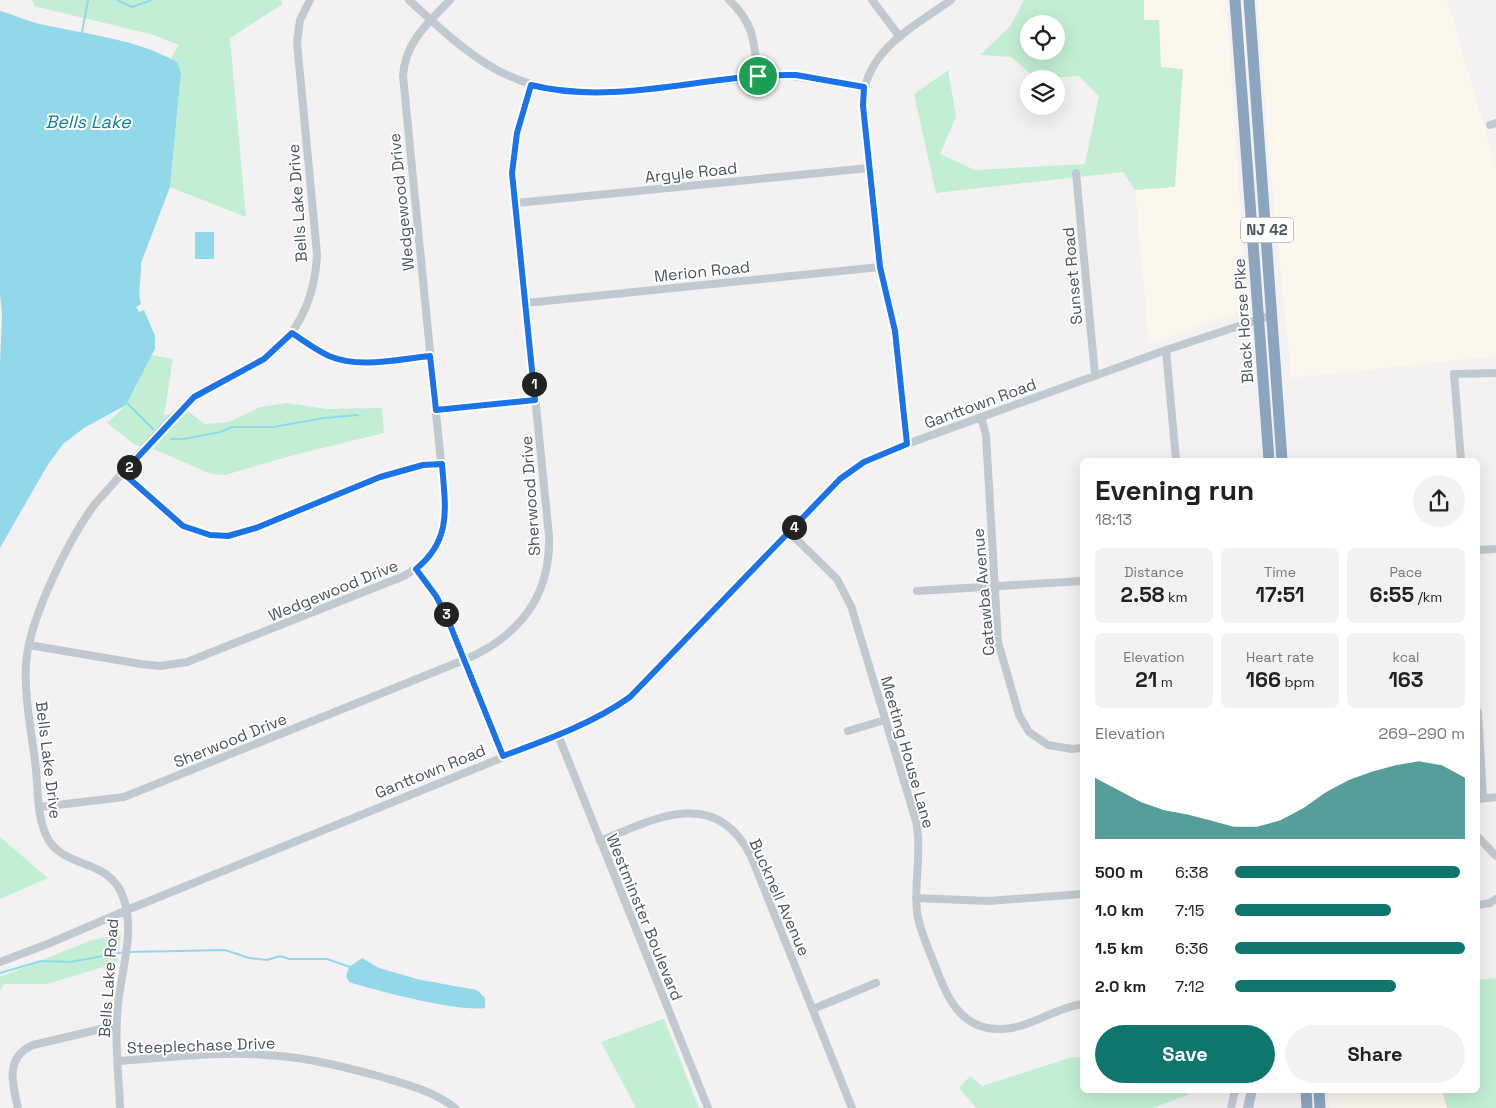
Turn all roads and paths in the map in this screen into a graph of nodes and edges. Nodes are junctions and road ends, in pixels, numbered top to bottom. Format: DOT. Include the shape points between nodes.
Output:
graph roads {
  1 [pos="310,0"];
  2 [pos="409,0"];
  3 [pos="450,0"];
  4 [pos="729,0"];
  5 [pos="872,0"];
  6 [pos="951,0"];
  7 [pos="1235,0"];
  8 [pos="1249,0"];
  9 [pos="431,20"];
  10 [pos="900,37"];
  11 [pos="758,76"];
  12 [pos="531,85"];
  13 [pos="864,87"];
  14 [pos="869,168"];
  15 [pos="1076,173"];
  16 [pos="516,203"];
  17 [pos="880,267"];
  18 [pos="526,303"];
  19 [pos="1272,315"];
  20 [pos="1260,320"];
  21 [pos="292,333"];
  22 [pos="1166,350"];
  23 [pos="430,356"];
  24 [pos="1496,373"];
  25 [pos="1095,375"];
  26 [pos="535,400"];
  27 [pos="436,410"];
  28 [pos="981,417"];
  29 [pos="907,444"];
  30 [pos="1176,458"];
  31 [pos="1269,458"];
  32 [pos="1282,458"];
  33 [pos="1461,458"];
  34 [pos="442,464"];
  35 [pos="123,473"];
  36 [pos="789,532"];
  37 [pos="1496,549"];
  38 [pos="1480,550"];
  39 [pos="416,569"];
  40 [pos="1080,581"];
  41 [pos="995,586"];
  42 [pos="917,591"];
  43 [pos="29,645"];
  44 [pos="464,660"];
  45 [pos="885,720"];
  46 [pos="848,731"];
  47 [pos="558,735"];
  48 [pos="1080,748"];
  49 [pos="503,756"];
  50 [pos="1496,797"];
  51 [pos="1480,798"];
  52 [pos="40,807"];
  53 [pos="1480,839"];
  54 [pos="600,841"];
  55 [pos="1496,856"];
  56 [pos="1080,894"];
  57 [pos="916,898"];
  58 [pos="1496,899"];
  59 [pos="1480,905"];
  60 [pos="126,910"];
  61 [pos="0,962"];
  62 [pos="876,983"];
  63 [pos="1080,1004"];
  64 [pos="813,1008"];
  65 [pos="116,1029"];
  66 [pos="118,1061"];
  67 [pos="1235,1093"];
  68 [pos="1251,1093"];
  69 [pos="1306,1093"];
  70 [pos="1319,1093"];
  71 [pos="18,1108"];
  72 [pos="120,1108"];
  73 [pos="455,1108"];
  74 [pos="708,1108"];
  75 [pos="852,1108"];
  76 [pos="1231,1108"];
  77 [pos="1248,1108"];
  78 [pos="1307,1108"];
  79 [pos="1320,1108"];
  1 -- 21 [label="street, Bells Lake Drive" via="300,20 297,42 317,265 311,295"];
  2 -- 9 [label="street"];
  3 -- 9 [label="street, Wedgewood Drive"];
  4 -- 11 [label="street" via="751,27"];
  5 -- 10 [label="street"];
  6 -- 10 [label="street"];
  7 -- 20 [label="highway, Black Horse Pike / NJ 42"];
  8 -- 19 [label="highway, Black Horse Pike / NJ 42"];
  9 -- 12 [label="street" via="481,62"];
  9 -- 23 [label="street, Wedgewood Drive" via="410,46 402,76"];
  10 -- 13 [label="street" via="871,67"];
  11 -- 12 [label="street" via="600,93 561,91"];
  11 -- 13 [label="street" via="796,75"];
  12 -- 16 [label="street, Sherwood Drive" via="513,157"];
  13 -- 14 [label="street"];
  14 -- 16 [label="street, Argyle Road"];
  14 -- 17 [label="street"];
  15 -- 25 [label="street, Sunset Road"];
  16 -- 18 [label="street, Sherwood Drive"];
  17 -- 18 [label="street, Merion Road"];
  17 -- 29 [label="street" via="895,331"];
  18 -- 26 [label="street, Sherwood Drive"];
  19 -- 20 [label="street, Ganttown Road"];
  19 -- 32 [label="highway, Black Horse Pike / NJ 42"];
  20 -- 22 [label="street, Ganttown Road"];
  20 -- 31 [label="highway, Black Horse Pike / NJ 42"];
  21 -- 23 [label="street" via="322,352 346,361"];
  21 -- 35 [label="street, Bells Lake Drive" via="264,359 194,397"];
  22 -- 25 [label="street, Ganttown Road"];
  22 -- 30 [label="street"];
  23 -- 27 [label="street, Wedgewood Drive"];
  24 -- 33 [label="street" via="1454,374"];
  25 -- 28 [label="street, Ganttown Road"];
  26 -- 27 [label="street"];
  26 -- 44 [label="street, Sherwood Drive" via="550,536 545,578 531,607 512,631 490,648"];
  27 -- 34 [label="street, Wedgewood Drive"];
  28 -- 29 [label="street, Ganttown Road"];
  28 -- 41 [label="street, Catawba Avenue" via="986,435"];
  29 -- 36 [label="street, Ganttown Road" via="851,470"];
  34 -- 35 [label="street" via="416,466 380,477 256,528 228,536 210,535 183,526"];
  34 -- 39 [label="street, Wedgewood Drive" via="444,528 434,550"];
  35 -- 43 [label="street, Bells Lake Drive" via="82,522 40,607"];
  36 -- 45 [label="street, Meeting House Lane" via="830,571 844,591"];
  36 -- 47 [label="street, Ganttown Road" via="630,697 596,718"];
  37 -- 38 [label="street"];
  39 -- 43 [label="street, Wedgewood Drive" via="187,662 160,666"];
  39 -- 44 [label="street" via="440,603"];
  40 -- 41 [label="street"];
  41 -- 42 [label="street"];
  41 -- 48 [label="street, Catawba Avenue" via="1000,652 1024,725 1048,745"];
  43 -- 52 [label="street, Bells Lake Drive" via="26,681"];
  44 -- 49 [label="street"];
  44 -- 52 [label="street, Sherwood Drive" via="124,797"];
  45 -- 46 [label="street"];
  45 -- 57 [label="street, Meeting House Lane" via="917,828"];
  47 -- 49 [label="street, Ganttown Road"];
  47 -- 54 [label="street, Westminster Boulevard"];
  49 -- 60 [label="street, Ganttown Road"];
  50 -- 51 [label="street"];
  52 -- 60 [label="street, Bells Lake Drive" via="45,832 54,846 111,877 124,897"];
  53 -- 55 [label="street"];
  54 -- 64 [label="street, Bucknell Avenue" via="656,818 681,812 703,815 733,832 751,856"];
  54 -- 74 [label="street, Westminster Boulevard"];
  56 -- 57 [label="street" via="988,901"];
  57 -- 63 [label="street, Meeting House Lane" via="920,928 947,994 958,1012 972,1023 990,1029 1009,1029"];
  58 -- 59 [label="street"];
  60 -- 61 [label="street, Ganttown Road"];
  60 -- 65 [label="street, Bells Lake Road" via="126,946"];
  62 -- 64 [label="street"];
  64 -- 75 [label="street, Bucknell Avenue"];
  65 -- 66 [label="street, Bells Lake Road"];
  65 -- 71 [label="street" via="105,1028 23,1050 14,1061 12,1073"];
  66 -- 72 [label="street, Bells Lake Road"];
  66 -- 73 [label="street, Steeplechase Drive" via="238,1054 300,1058 407,1084 435,1095"];
  67 -- 76 [label="street"];
  68 -- 77 [label="main road"];
  69 -- 78 [label="highway"];
  70 -- 79 [label="highway"];
}
